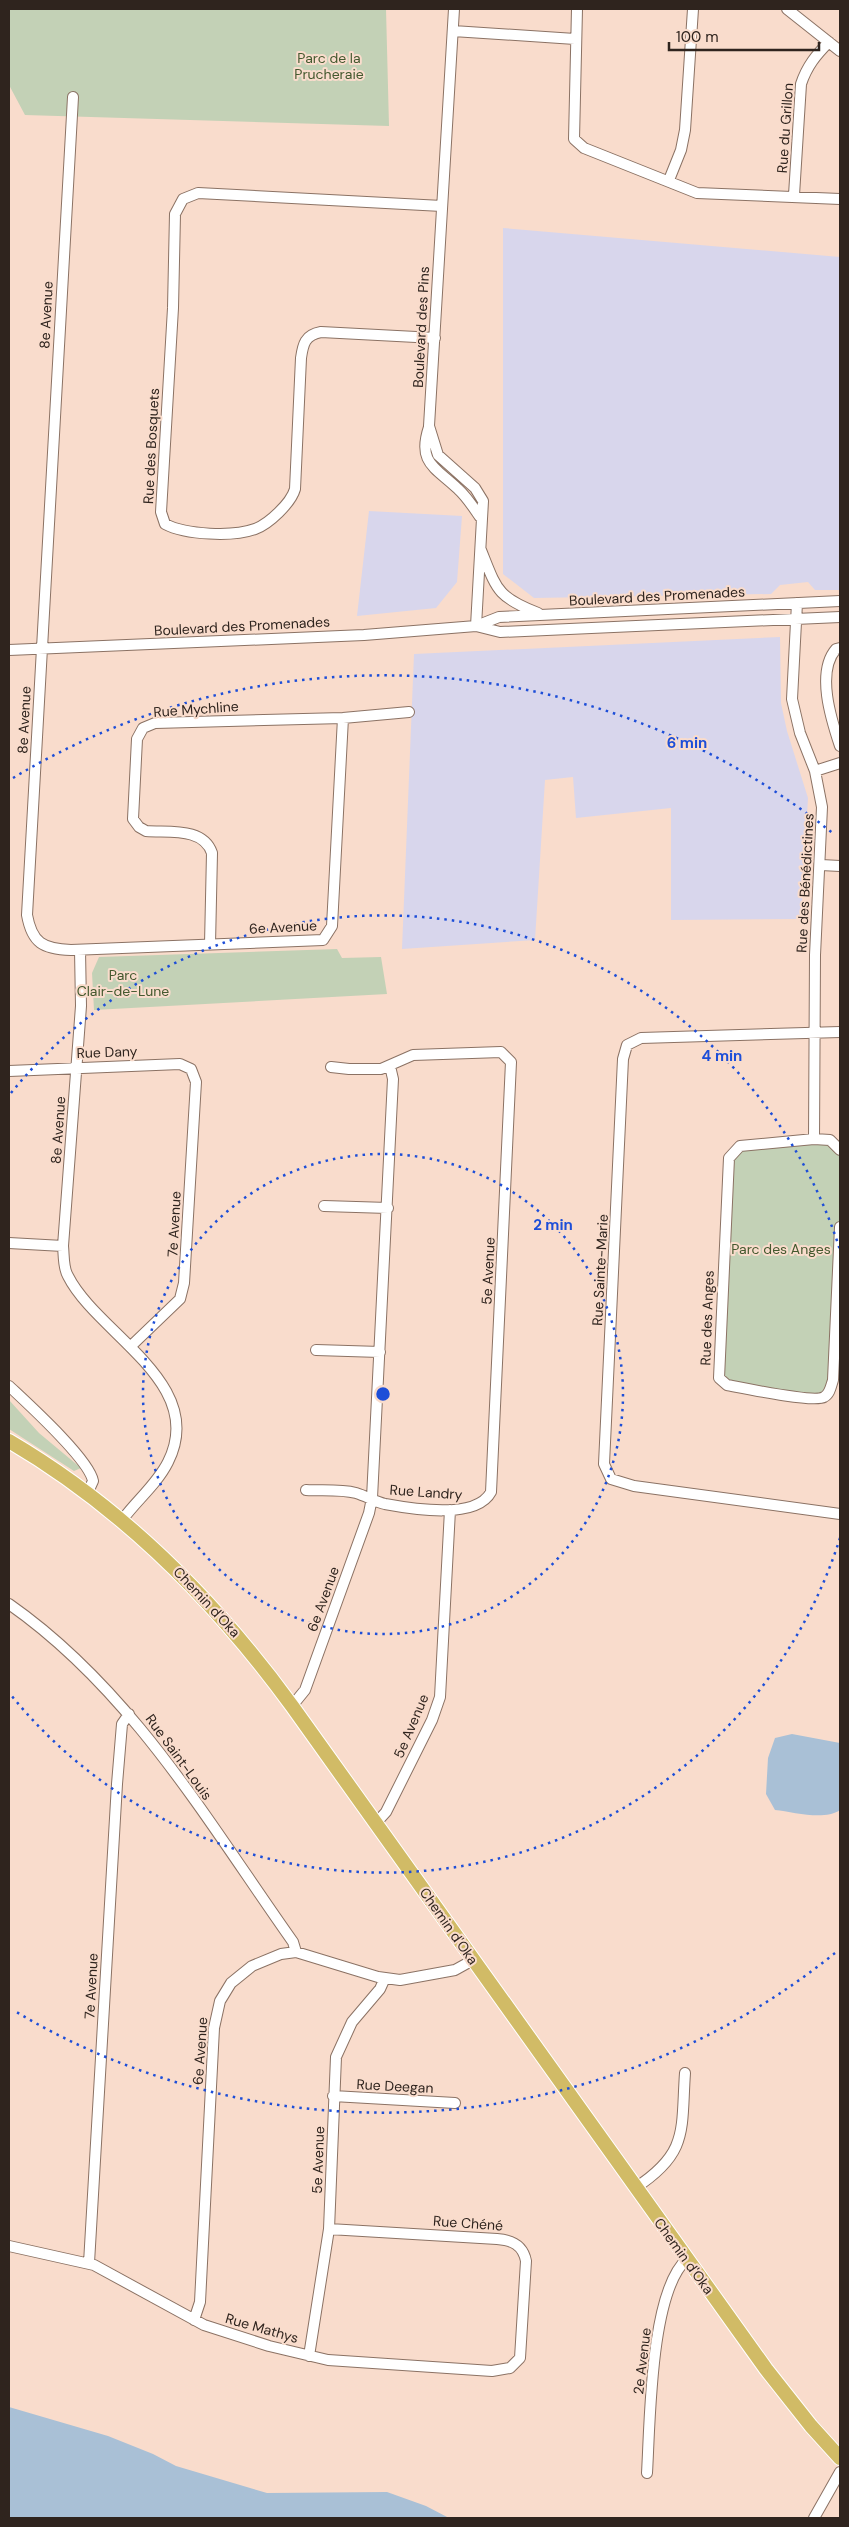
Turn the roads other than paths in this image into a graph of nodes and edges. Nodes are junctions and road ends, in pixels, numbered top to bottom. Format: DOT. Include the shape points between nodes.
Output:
graph roads {
  1 [pos="454,9"];
  2 [pos="577,9"];
  3 [pos="693,9"];
  4 [pos="787,9"];
  5 [pos="453,31"];
  6 [pos="575,39"];
  7 [pos="829,42"];
  8 [pos="840,51"];
  9 [pos="73,96"];
  10 [pos="669,180"];
  11 [pos="794,196"];
  12 [pos="840,199"];
  13 [pos="442,206"];
  14 [pos="434,338"];
  15 [pos="479,544"];
  16 [pos="840,601"];
  17 [pos="797,603"];
  18 [pos="543,615"];
  19 [pos="840,617"];
  20 [pos="796,619"];
  21 [pos="476,626"];
  22 [pos="840,648"];
  23 [pos="41,649"];
  24 [pos="9,650"];
  25 [pos="409,712"];
  26 [pos="343,718"];
  27 [pos="840,746"];
  28 [pos="840,763"];
  29 [pos="815,771"];
  30 [pos="821,865"];
  31 [pos="840,866"];
  32 [pos="210,944"];
  33 [pos="80,950"];
  34 [pos="840,1032"];
  35 [pos="814,1033"];
  36 [pos="390,1066"];
  37 [pos="77,1067"];
  38 [pos="331,1067"];
  39 [pos="9,1071"];
  40 [pos="196,1082"];
  41 [pos="814,1140"];
  42 [pos="840,1150"];
  43 [pos="324,1206"];
  44 [pos="388,1208"];
  45 [pos="840,1227"];
  46 [pos="9,1243"];
  47 [pos="64,1246"];
  48 [pos="131,1346"];
  49 [pos="316,1350"];
  50 [pos="380,1352"];
  51 [pos="9,1386"];
  52 [pos="9,1441"];
  53 [pos="492,1481"];
  54 [pos="306,1490"];
  55 [pos="88,1492"];
  56 [pos="372,1498"];
  57 [pos="450,1510"];
  58 [pos="840,1514"];
  59 [pos="123,1519"];
  60 [pos="10,1608"];
  61 [pos="292,1706"];
  62 [pos="129,1714"];
  63 [pos="376,1823"];
  64 [pos="296,1952"];
  65 [pos="472,1960"];
  66 [pos="385,1978"];
  67 [pos="685,2072"];
  68 [pos="334,2096"];
  69 [pos="454,2103"];
  70 [pos="636,2188"];
  71 [pos="329,2229"];
  72 [pos="9,2246"];
  73 [pos="687,2259"];
  74 [pos="89,2263"];
  75 [pos="194,2320"];
  76 [pos="309,2356"];
  77 [pos="520,2358"];
  78 [pos="840,2458"];
  79 [pos="647,2472"];
  80 [pos="840,2472"];
  81 [pos="814,2518"];
  1 -- 5 [label="street, Boulevard des Pins"];
  2 -- 6 [label="street"];
  3 -- 10 [label="street" via="685,130"];
  4 -- 7 [label="street"];
  5 -- 6 [label="street"];
  5 -- 13 [label="street, Boulevard des Pins"];
  6 -- 10 [label="street" via="574,139 584,148 613,161"];
  7 -- 8 [label="street"];
  7 -- 11 [label="street, Rue du Grillon" via="805,70 801,84"];
  9 -- 23 [label="street, 8e Avenue"];
  10 -- 11 [label="street" via="697,193"];
  11 -- 12 [label="street"];
  13 -- 14 [label="street, Boulevard des Pins"];
  13 -- 14 [label="street, Rue des Bosquets" via="198,193 182,199 175,214 161,512 165,524 177,531 239,533 258,528 288,504 295,489 303,345 313,333"];
  14 -- 15 [label="street, Boulevard des Pins" via="429,426 424,445 435,469 463,494 480,517"];
  15 -- 18 [label="street" via="492,580 503,595"];
  15 -- 21 [label="street"];
  16 -- 17 [label="street, Boulevard des Promenades"];
  17 -- 18 [label="street, Boulevard des Promenades"];
  17 -- 20 [label="street, Rue des Bénédictines"];
  18 -- 21 [label="street, Boulevard des Promenades" via="499,617"];
  19 -- 20 [label="street, Boulevard des Promenades"];
  20 -- 21 [label="street, Boulevard des Promenades" via="500,632"];
  20 -- 29 [label="street, Rue des Bénédictines" via="792,700 800,733"];
  21 -- 23 [label="street, Boulevard des Promenades" via="355,635"];
  22 -- 27 [label="street" via="828,661 827,677 828,700"];
  23 -- 24 [label="street, Boulevard des Promenades"];
  23 -- 33 [label="street, 8e Avenue" via="27,914 30,930 36,940 47,948"];
  25 -- 26 [label="street, Rue Mychline"];
  26 -- 32 [label="street, 6e Avenue" via="332,926 323,940"];
  26 -- 32 [label="street, Rue Mychline" via="155,723 143,728 137,739 133,819 146,831 199,835 209,844 212,853"];
  28 -- 29 [label="street"];
  29 -- 30 [label="street, Rue des Bénédictines" via="822,807"];
  30 -- 31 [label="street"];
  30 -- 35 [label="street, Rue des Bénédictines"];
  32 -- 33 [label="street, 6e Avenue"];
  33 -- 37 [label="street, 8e Avenue"];
  34 -- 35 [label="street, Rue Sainte-Marie"];
  35 -- 41 [label="street, Rue des Bénédictines"];
  35 -- 58 [label="street, Rue Sainte-Marie" via="641,1038 627,1044 623,1059 604,1464 611,1479 634,1486"];
  36 -- 38 [label="street" via="365,1069"];
  36 -- 44 [label="street, 6e Avenue" via="393,1079"];
  36 -- 53 [label="street, 5e Avenue" via="413,1055 501,1052 512,1062"];
  37 -- 39 [label="street, Rue Dany"];
  37 -- 40 [label="street, Rue Dany" via="180,1064 191,1069"];
  37 -- 47 [label="street, 8e Avenue"];
  40 -- 48 [label="street, 7e Avenue" via="184,1283 180,1299"];
  41 -- 42 [label="street, Rue des Anges" via="830,1140"];
  41 -- 45 [label="street, Rue des Anges" via="740,1146 729,1158 719,1378 727,1385 808,1399 829,1394 833,1380"];
  43 -- 44 [label="street"];
  44 -- 50 [label="street, 6e Avenue"];
  46 -- 47 [label="street"];
  47 -- 48 [label="street, 8e Avenue" via="66,1274 78,1293"];
  48 -- 59 [label="street, 8e Avenue" via="169,1397 175,1414 176,1434 174,1449 163,1471"];
  49 -- 50 [label="street"];
  50 -- 56 [label="street, 6e Avenue"];
  51 -- 55 [label="street" via="87,1468 93,1481"];
  52 -- 55 [label="main road, Chemin d'Oka"];
  53 -- 57 [label="street, Rue Landry" via="491,1492 481,1504"];
  54 -- 56 [label="street" via="354,1493"];
  55 -- 59 [label="main road, Chemin d'Oka"];
  56 -- 57 [label="street, Rue Landry" via="384,1503"];
  56 -- 61 [label="street, 6e Avenue" via="305,1690"];
  57 -- 63 [label="street, 5e Avenue" via="440,1697 432,1720 386,1812"];
  59 -- 61 [label="main road, Chemin d'Oka" via="226,1620"];
  60 -- 62 [label="street, Rue Saint-Louis" via="68,1650"];
  61 -- 63 [label="main road, Chemin d'Oka"];
  62 -- 64 [label="street, Rue Saint-Louis" via="172,1768 293,1942"];
  62 -- 74 [label="street, 7e Avenue" via="122,1724 117,1784"];
  63 -- 65 [label="main road, Chemin d'Oka"];
  64 -- 66 [label="street, 6e Avenue"];
  64 -- 75 [label="street, 6e Avenue" via="273,1956 246,1970 227,1988 217,2010 200,2302"];
  65 -- 66 [label="street, 6e Avenue" via="451,1971 409,1979"];
  65 -- 70 [label="main road, Chemin d'Oka"];
  66 -- 68 [label="street, 5e Avenue" via="343,2038 335,2063"];
  67 -- 70 [label="street" via="677,2148 667,2164"];
  68 -- 69 [label="street, Rue Deegan"];
  68 -- 71 [label="street, 5e Avenue"];
  70 -- 73 [label="main road, Chemin d'Oka"];
  71 -- 76 [label="street, 5e Avenue"];
  71 -- 77 [label="street, Rue Chéné" via="497,2239 514,2243 523,2250 526,2261"];
  72 -- 74 [label="street, Rue Mathys"];
  73 -- 78 [label="main road, Chemin d'Oka" via="782,2390"];
  73 -- 79 [label="street, 2e Avenue" via="673,2278 658,2333"];
  74 -- 75 [label="street, Rue Mathys"];
  75 -- 76 [label="street, Rue Mathys" via="242,2339"];
  76 -- 77 [label="street, Rue Mathys" via="492,2371 510,2368"];
  80 -- 81 [label="street"];
}
